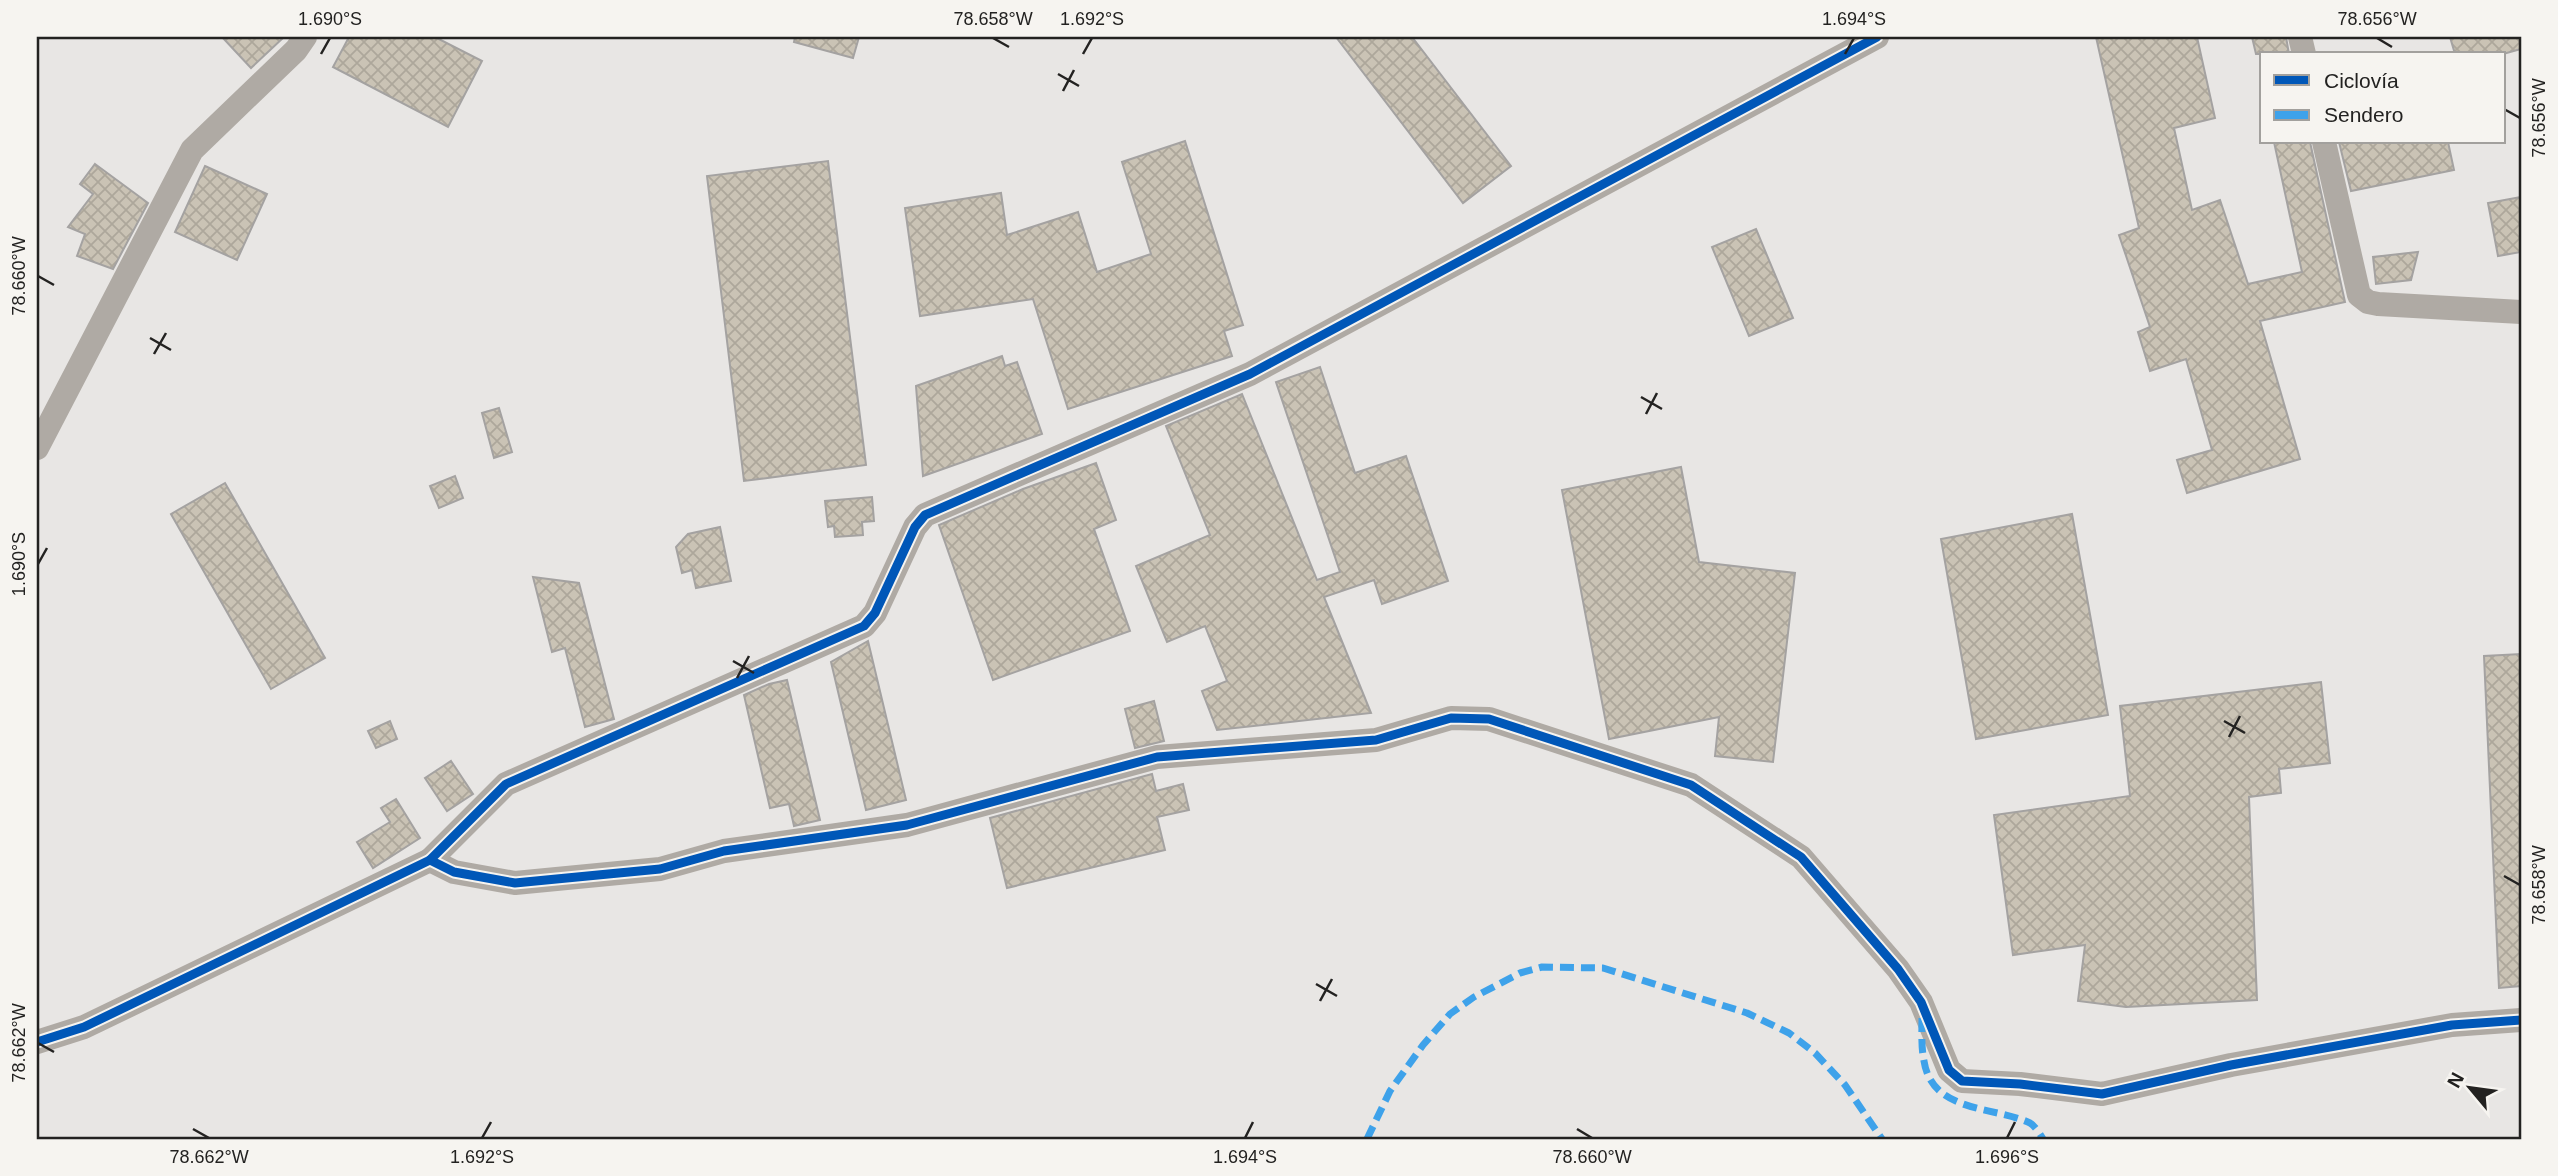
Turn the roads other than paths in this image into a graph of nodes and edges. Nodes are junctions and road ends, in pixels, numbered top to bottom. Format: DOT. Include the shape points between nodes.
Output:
graph roads {
  1 [pos="305,37"];
  2 [pos="1877,37"];
  3 [pos="2324,144"];
  4 [pos="2521,312"];
  5 [pos="37,448"];
  6 [pos="430,860"];
  7 [pos="2521,1020"];
  8 [pos="37,1042"];
  1 -- 5 [label="street" via="192,150"];
  2 -- 6 [label="street" via="1250,374 925,515 864,626 506,784"];
  3 -- 4 [label="street" via="2359,295 2378,304"];
  6 -- 7 [label="street" via="454,872 515,883 660,869 724,851 907,825 1157,757 1376,740 1451,718 1489,719 1691,786 1801,857 1898,969 1921,1002 1949,1070 1962,1081 2102,1094 2439,1027"];
  6 -- 8 [label="street" via="83,1027"];
}
